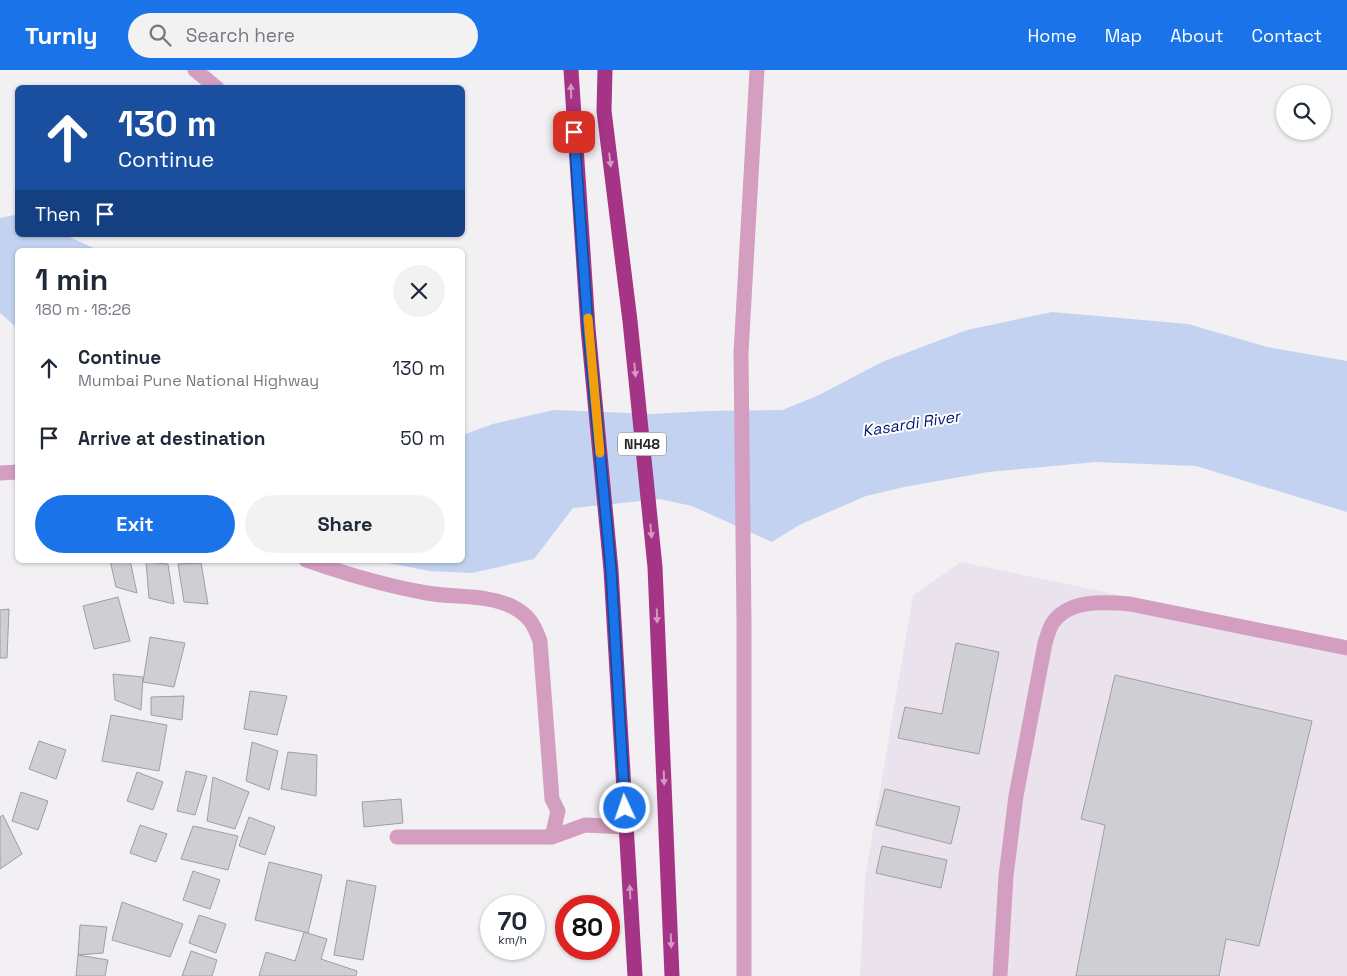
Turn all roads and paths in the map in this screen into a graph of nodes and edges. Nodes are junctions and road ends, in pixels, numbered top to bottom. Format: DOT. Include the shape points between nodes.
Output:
graph roads {
  1 [pos="196,70"];
  2 [pos="571,70"];
  3 [pos="605,70"];
  4 [pos="757,70"];
  5 [pos="214,85"];
  6 [pos="15,472"];
  7 [pos="0,473"];
  8 [pos="314,563"];
  9 [pos="1347,648"];
  10 [pos="626,827"];
  11 [pos="397,837"];
  12 [pos="552,837"];
  13 [pos="635,976"];
  14 [pos="672,976"];
  15 [pos="744,976"];
  16 [pos="1000,976"];
  1 -- 5 [label="street"];
  10 -- 2 [label="highway, NH48, one-way" via="611,570 588,328"];
  3 -- 14 [label="highway, NH48, one-way" via="604,112 630,321 655,567"];
  4 -- 15 [label="street" via="741,352"];
  6 -- 7 [label="street"];
  8 -- 12 [label="street" via="428,594 490,600 513,607 534,622 540,642 552,799 558,811"];
  9 -- 16 [label="street" via="1130,604 1103,602 1076,606 1063,613 1052,624 1045,643 1016,796 1006,876"];
  10 -- 12 [label="street" via="585,824"];
  13 -- 10 [label="highway, NH48, one-way"];
  11 -- 12 [label="street"];
}
